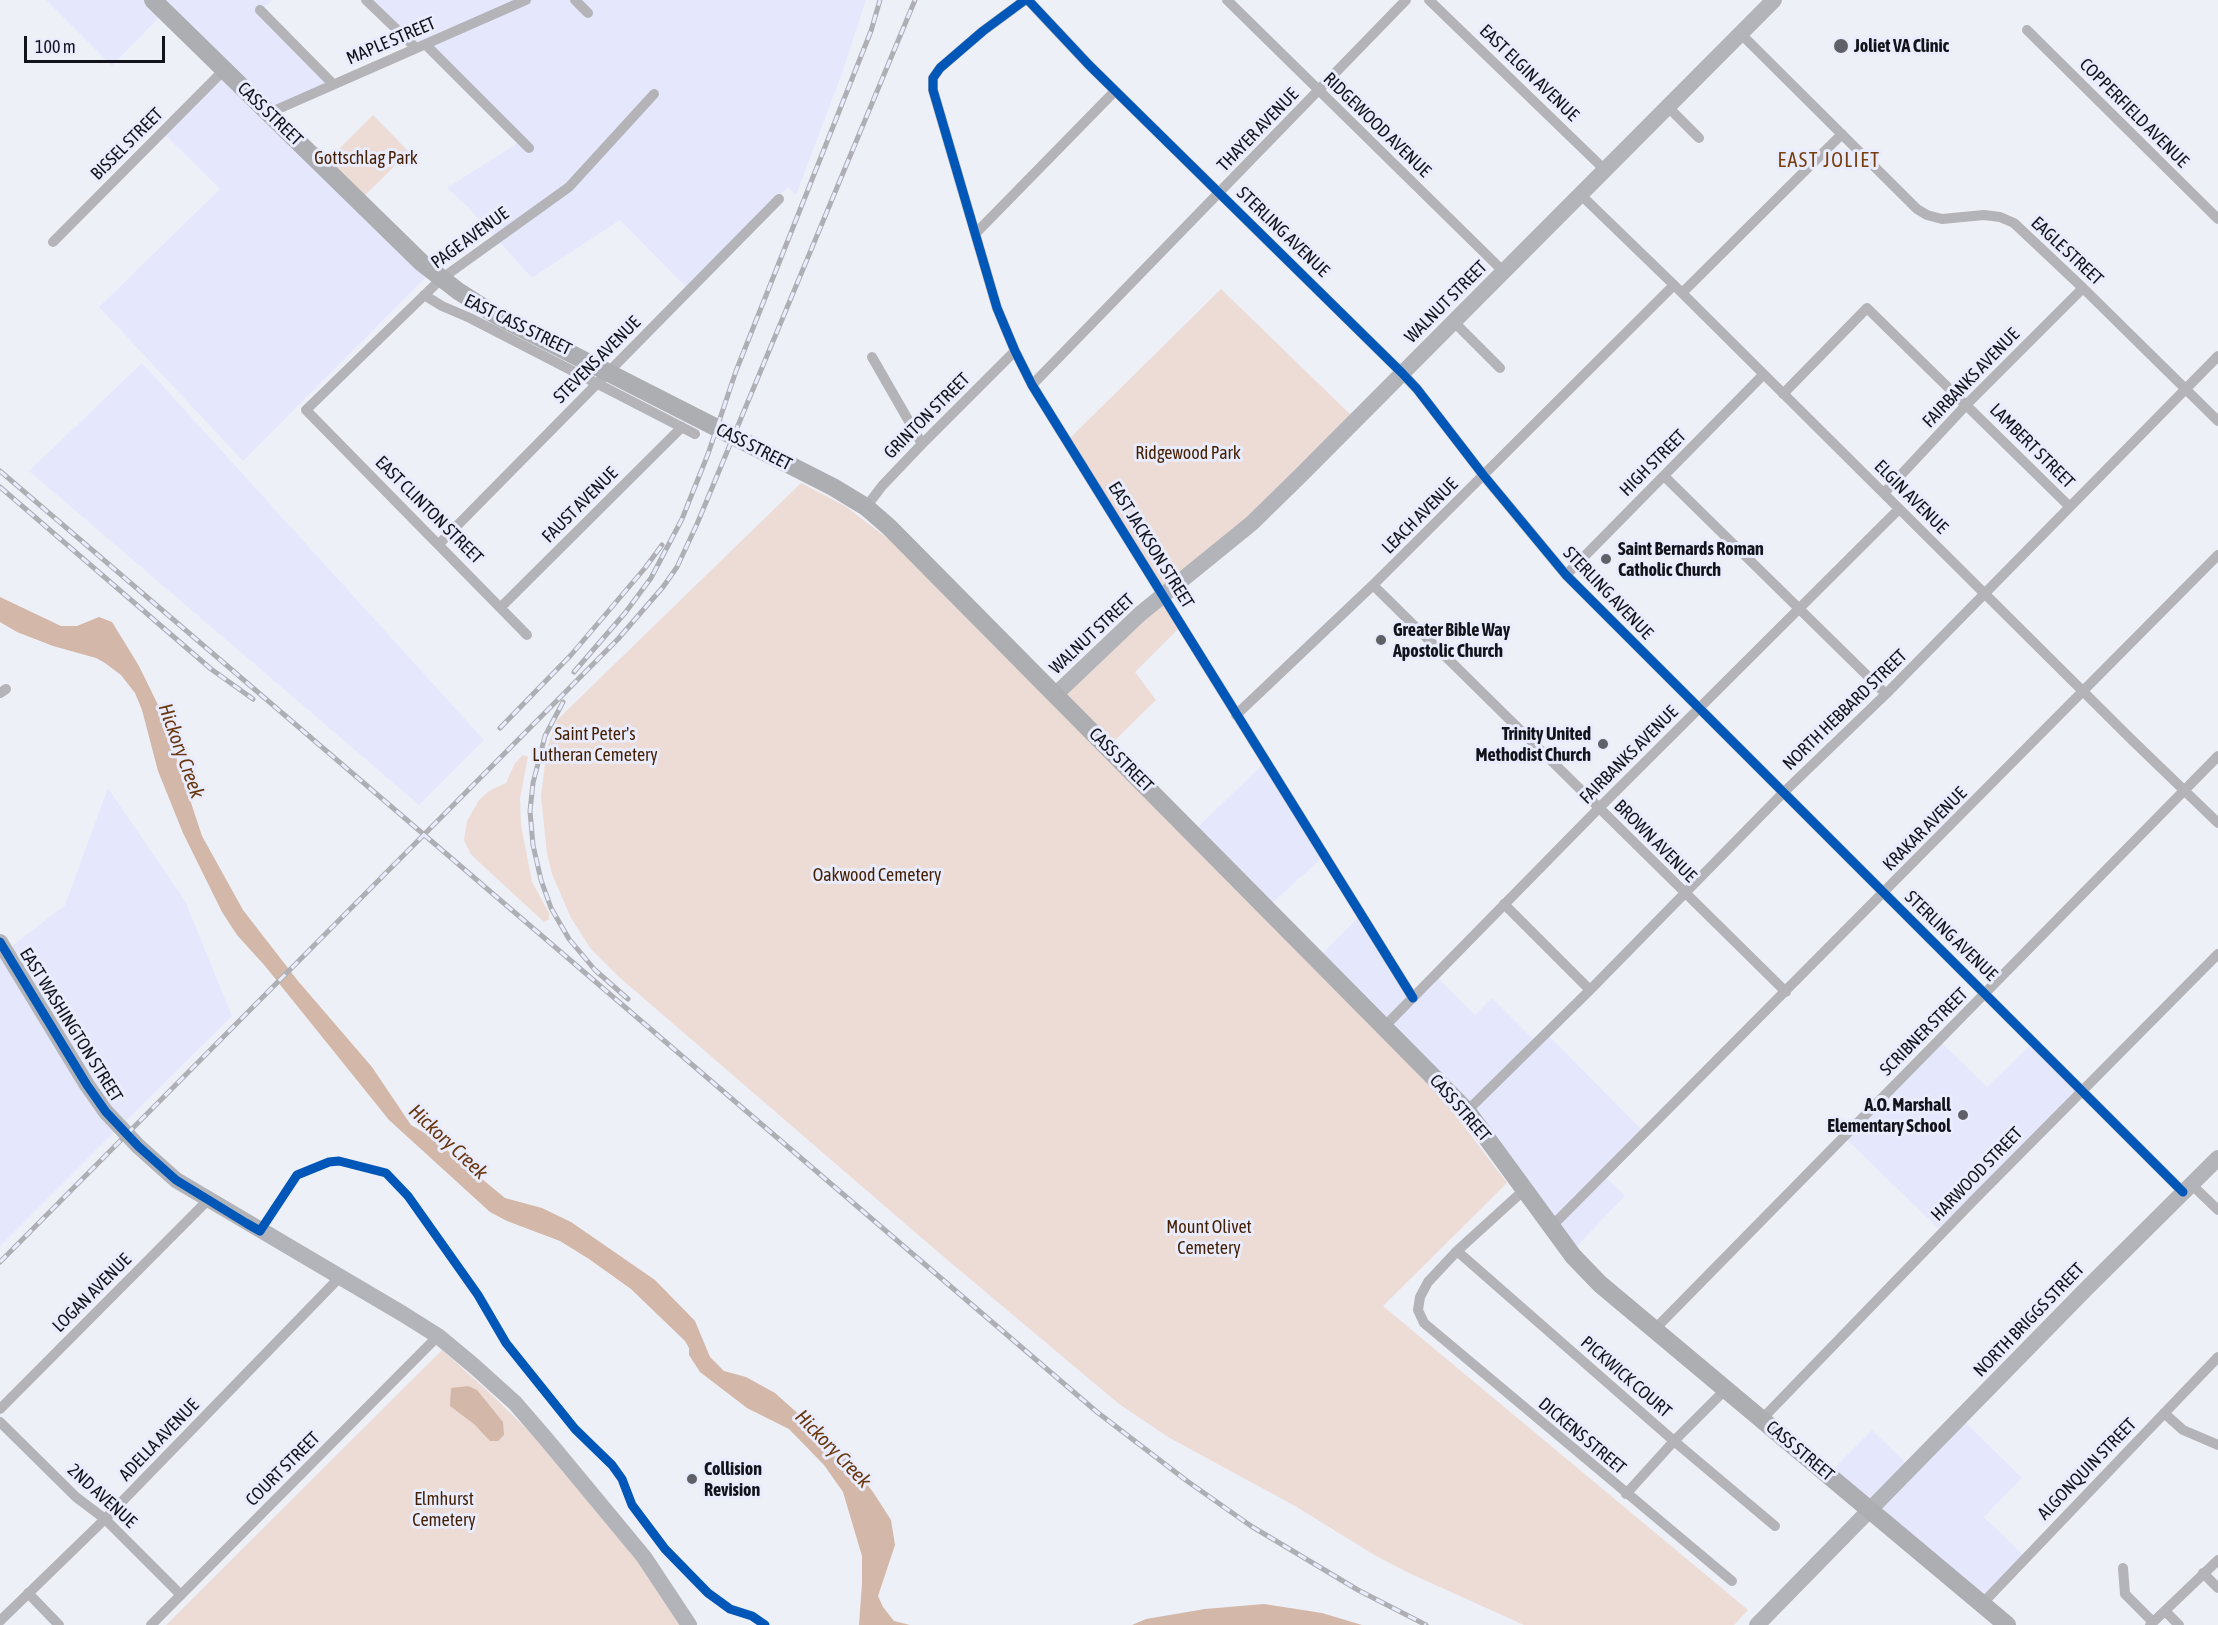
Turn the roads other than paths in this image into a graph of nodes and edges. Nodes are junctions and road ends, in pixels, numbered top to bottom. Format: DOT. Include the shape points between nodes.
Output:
graph roads {
  1 [pos="153,0"];
  2 [pos="366,0"];
  3 [pos="526,0"];
  4 [pos="575,0"];
  5 [pos="1027,0"];
  6 [pos="1227,0"];
  7 [pos="1406,0"];
  8 [pos="1429,0"];
  9 [pos="1774,0"];
  10 [pos="260,10"];
  11 [pos="588,13"];
  12 [pos="2027,30"];
  13 [pos="1741,34"];
  14 [pos="421,47"];
  15 [pos="224,70"];
  16 [pos="333,84"];
  17 [pos="1115,91"];
  18 [pos="1319,91"];
  19 [pos="654,94"];
  20 [pos="1667,106"];
  21 [pos="269,112"];
  22 [pos="1842,134"];
  23 [pos="1699,138"];
  24 [pos="529,148"];
  25 [pos="1605,170"];
  26 [pos="1220,193"];
  27 [pos="1581,195"];
  28 [pos="779,199"];
  29 [pos="2218,219"];
  30 [pos="976,233"];
  31 [pos="52,242"];
  32 [pos="1504,272"];
  33 [pos="445,281"];
  34 [pos="2083,288"];
  35 [pos="1678,289"];
  36 [pos="424,295"];
  37 [pos="1453,321"];
  38 [pos="1015,351"];
  39 [pos="2218,356"];
  40 [pos="872,357"];
  41 [pos="1500,368"];
  42 [pos="1402,373"];
  43 [pos="1763,375"];
  44 [pos="597,383"];
  45 [pos="1032,385"];
  46 [pos="2186,388"];
  47 [pos="1783,394"];
  48 [pos="1967,404"];
  49 [pos="306,410"];
  50 [pos="2218,421"];
  51 [pos="682,427"];
  52 [pos="695,434"];
  53 [pos="922,444"];
  54 [pos="1484,476"];
  55 [pos="1664,476"];
  56 [pos="1884,493"];
  57 [pos="861,504"];
  58 [pos="2070,507"];
  59 [pos="1899,509"];
  60 [pos="439,544"];
  61 [pos="2218,555"];
  62 [pos="1566,575"];
  63 [pos="1373,585"];
  64 [pos="1984,593"];
  65 [pos="1164,595"];
  66 [pos="501,607"];
  67 [pos="1798,609"];
  68 [pos="527,635"];
  69 [pos="2085,692"];
  70 [pos="1056,694"];
  71 [pos="1886,694"];
  72 [pos="1699,708"];
  73 [pos="1236,715"];
  74 [pos="2218,756"];
  75 [pos="2185,789"];
  76 [pos="1783,794"];
  77 [pos="1599,808"];
  78 [pos="2218,823"];
  79 [pos="1685,894"];
  80 [pos="1884,894"];
  81 [pos="1504,904"];
  82 [pos="0,942"];
  83 [pos="2218,954"];
  84 [pos="1590,990"];
  85 [pos="1786,992"];
  86 [pos="1986,993"];
  87 [pos="1413,998"];
  88 [pos="1385,1026"];
  89 [pos="2083,1091"];
  90 [pos="1467,1111"];
  91 [pos="2218,1158"];
  92 [pos="2187,1188"];
  93 [pos="1524,1190"];
  94 [pos="208,1200"];
  95 [pos="2218,1210"];
  96 [pos="1551,1227"];
  97 [pos="1457,1251"];
  98 [pos="339,1278"];
  99 [pos="1654,1330"];
  100 [pos="438,1336"];
  101 [pos="2218,1357"];
  102 [pos="1725,1390"];
  103 [pos="0,1409"];
  104 [pos="2164,1413"];
  105 [pos="1762,1419"];
  106 [pos="0,1422"];
  107 [pos="1674,1441"];
  108 [pos="2218,1445"];
  109 [pos="1626,1494"];
  110 [pos="1870,1510"];
  111 [pos="105,1519"];
  112 [pos="1775,1526"];
  113 [pos="2218,1560"];
  114 [pos="2123,1569"];
  115 [pos="2203,1573"];
  116 [pos="1732,1581"];
  117 [pos="2218,1588"];
  118 [pos="28,1593"];
  119 [pos="181,1596"];
  120 [pos="1981,1605"];
  121 [pos="2165,1611"];
  122 [pos="0,1621"];
  123 [pos="2152,1623"];
  124 [pos="59,1625"];
  125 [pos="151,1625"];
  126 [pos="689,1625"];
  127 [pos="1757,1625"];
  128 [pos="2007,1625"];
  129 [pos="2179,1625"];
  1 -- 15 [label="main road, CASS STREET"];
  2 -- 14 [label="street"];
  3 -- 14 [label="street, MAPLE STREET"];
  4 -- 11 [label="street"];
  5 -- 17 [label="street, STERLING AVENUE"];
  5 -- 30 [label="street, EAST JACKSON STREET" via="983,31 933,78 933,90"];
  6 -- 18 [label="street, RIDGEWOOD AVENUE"];
  7 -- 18 [label="street, THAYER AVENUE"];
  8 -- 25 [label="street, EAST ELGIN AVENUE"];
  9 -- 13 [label="street, WALNUT STREET"];
  10 -- 16 [label="street"];
  12 -- 29 [label="street, COPPERFIELD AVENUE"];
  13 -- 20 [label="street, WALNUT STREET"];
  13 -- 22 [label="street, EAGLE STREET"];
  14 -- 16 [label="street, MAPLE STREET"];
  14 -- 24 [label="street"];
  15 -- 21 [label="main road, CASS STREET"];
  15 -- 31 [label="street, BISSEL STREET"];
  16 -- 21 [label="street, MAPLE STREET"];
  17 -- 26 [label="street, STERLING AVENUE"];
  17 -- 30 [label="street"];
  18 -- 26 [label="street, THAYER AVENUE"];
  18 -- 32 [label="street, RIDGEWOOD AVENUE"];
  19 -- 33 [label="street, PAGE AVENUE" via="569,187"];
  20 -- 23 [label="street"];
  20 -- 25 [label="street, WALNUT STREET"];
  21 -- 33 [label="main road, CASS STREET"];
  22 -- 34 [label="street, EAGLE STREET" via="1917,209 1942,219 1984,215 2014,223"];
  22 -- 35 [label="street, LEACH AVENUE"];
  25 -- 27 [label="street, WALNUT STREET"];
  26 -- 42 [label="street, STERLING AVENUE"];
  26 -- 45 [label="street, THAYER AVENUE"];
  27 -- 32 [label="street, WALNUT STREET"];
  27 -- 35 [label="street, ELGIN AVENUE"];
  28 -- 44 [label="street, STEVENS AVENUE"];
  30 -- 38 [label="street, EAST JACKSON STREET" via="997,308"];
  32 -- 37 [label="street, WALNUT STREET"];
  33 -- 36 [label="street, PAGE AVENUE"];
  33 -- 57 [label="main road, CASS STREET" via="497,316"];
  34 -- 46 [label="street, EAGLE STREET"];
  34 -- 48 [label="street, FAIRBANKS AVENUE"];
  35 -- 43 [label="street, ELGIN AVENUE"];
  35 -- 54 [label="street, LEACH AVENUE"];
  36 -- 44 [label="street, EAST CASS STREET"];
  36 -- 49 [label="street, PAGE AVENUE"];
  37 -- 41 [label="street"];
  37 -- 42 [label="street, WALNUT STREET"];
  38 -- 45 [label="street, EAST JACKSON STREET"];
  38 -- 53 [label="street, GRINTON STREET"];
  39 -- 46 [label="street, NORTH HEBBARD STREET"];
  40 -- 53 [label="street"];
  42 -- 54 [label="street, STERLING AVENUE"];
  42 -- 65 [label="street, WALNUT STREET" via="1252,523"];
  43 -- 47 [label="street, ELGIN AVENUE"];
  43 -- 55 [label="street, HIGH STREET"];
  44 -- 51 [label="street, EAST CASS STREET"];
  44 -- 60 [label="street, STEVENS AVENUE"];
  45 -- 65 [label="street, EAST JACKSON STREET"];
  46 -- 50 [label="street, EAGLE STREET"];
  46 -- 58 [label="street, NORTH HEBBARD STREET"];
  47 -- 48 [label="street, LAMBERT STREET" via="1867,308"];
  47 -- 56 [label="street, ELGIN AVENUE"];
  48 -- 56 [label="street, FAIRBANKS AVENUE"];
  48 -- 58 [label="street, LAMBERT STREET"];
  49 -- 60 [label="street, EAST CLINTON STREET"];
  51 -- 52 [label="street, EAST CASS STREET"];
  51 -- 66 [label="street, FAUST AVENUE"];
  53 -- 57 [label="street, GRINTON STREET"];
  54 -- 62 [label="street, STERLING AVENUE"];
  54 -- 63 [label="street, LEACH AVENUE"];
  55 -- 62 [label="street, HIGH STREET"];
  55 -- 67 [label="street"];
  56 -- 59 [label="street, ELGIN AVENUE"];
  57 -- 70 [label="main road, CASS STREET" via="889,527"];
  58 -- 64 [label="street, NORTH HEBBARD STREET"];
  59 -- 64 [label="street, ELGIN AVENUE"];
  59 -- 67 [label="street, FAIRBANKS AVENUE"];
  60 -- 66 [label="street, EAST CLINTON STREET"];
  61 -- 69 [label="street, KRAKAR AVENUE"];
  62 -- 72 [label="street, STERLING AVENUE"];
  63 -- 73 [label="street, LEACH AVENUE"];
  63 -- 77 [label="street, BROWN AVENUE"];
  64 -- 69 [label="street, ELGIN AVENUE"];
  64 -- 71 [label="street, NORTH HEBBARD STREET"];
  65 -- 70 [label="street, WALNUT STREET"];
  65 -- 73 [label="street, EAST JACKSON STREET"];
  66 -- 68 [label="street, EAST CLINTON STREET"];
  67 -- 71 [label="street"];
  67 -- 72 [label="street, FAIRBANKS AVENUE"];
  69 -- 75 [label="street, ELGIN AVENUE"];
  69 -- 80 [label="street, KRAKAR AVENUE"];
  70 -- 88 [label="main road, CASS STREET"];
  71 -- 76 [label="street, NORTH HEBBARD STREET"];
  72 -- 76 [label="street, STERLING AVENUE"];
  72 -- 77 [label="street, FAIRBANKS AVENUE"];
  73 -- 87 [label="street, EAST JACKSON STREET"];
  74 -- 75 [label="street, SCRIBNER STREET"];
  75 -- 78 [label="street, ELGIN AVENUE"];
  75 -- 86 [label="street, SCRIBNER STREET"];
  76 -- 79 [label="street, NORTH HEBBARD STREET"];
  76 -- 80 [label="street, STERLING AVENUE"];
  77 -- 79 [label="street, BROWN AVENUE"];
  77 -- 81 [label="street, FAIRBANKS AVENUE"];
  79 -- 84 [label="street, NORTH HEBBARD STREET"];
  79 -- 85 [label="street, BROWN AVENUE"];
  80 -- 85 [label="street, KRAKAR AVENUE"];
  80 -- 86 [label="street, STERLING AVENUE"];
  81 -- 84 [label="street"];
  81 -- 87 [label="street, FAIRBANKS AVENUE"];
  82 -- 94 [label="street, EAST WASHINGTON STREET" via="106,1112 151,1159"];
  83 -- 89 [label="street, HARWOOD STREET"];
  84 -- 90 [label="street, NORTH HEBBARD STREET"];
  85 -- 96 [label="street, KRAKAR AVENUE"];
  86 -- 89 [label="street, STERLING AVENUE"];
  86 -- 99 [label="street, SCRIBNER STREET"];
  87 -- 88 [label="street, FAIRBANKS AVENUE"];
  88 -- 90 [label="main road, CASS STREET"];
  89 -- 92 [label="street, STERLING AVENUE"];
  89 -- 105 [label="street, HARWOOD STREET"];
  90 -- 93 [label="main road, CASS STREET"];
  91 -- 92 [label="street, NORTH BRIGGS STREET"];
  92 -- 95 [label="street, STERLING AVENUE"];
  92 -- 110 [label="street, NORTH BRIGGS STREET"];
  93 -- 96 [label="main road, CASS STREET"];
  93 -- 97 [label="street"];
  94 -- 98 [label="street, EAST WASHINGTON STREET"];
  94 -- 103 [label="street, LOGAN AVENUE"];
  96 -- 99 [label="main road, CASS STREET" via="1600,1284"];
  97 -- 107 [label="street, PICKWICK COURT"];
  97 -- 109 [label="street, DICKENS STREET" via="1428,1281 1420,1296 1418,1310 1424,1323"];
  98 -- 100 [label="street, EAST WASHINGTON STREET"];
  98 -- 111 [label="street, ADELLA AVENUE"];
  99 -- 102 [label="main road, CASS STREET"];
  100 -- 119 [label="street, COURT STREET"];
  100 -- 126 [label="street, EAST WASHINGTON STREET" via="515,1403 644,1557"];
  101 -- 104 [label="street, ALGONQUIN STREET"];
  102 -- 105 [label="main road, CASS STREET"];
  102 -- 107 [label="street"];
  104 -- 108 [label="street" via="2183,1430"];
  104 -- 120 [label="street, ALGONQUIN STREET"];
  105 -- 110 [label="main road, CASS STREET"];
  106 -- 111 [label="street, 2ND AVENUE" via="76,1497"];
  107 -- 109 [label="street"];
  107 -- 112 [label="street, PICKWICK COURT"];
  109 -- 116 [label="street, DICKENS STREET"];
  110 -- 120 [label="main road, CASS STREET"];
  110 -- 127 [label="street, NORTH BRIGGS STREET"];
  111 -- 118 [label="street, ADELLA AVENUE"];
  111 -- 119 [label="street, 2ND AVENUE"];
  113 -- 115 [label="street"];
  114 -- 123 [label="street" via="2124,1594"];
  115 -- 117 [label="street"];
  115 -- 121 [label="street"];
  118 -- 122 [label="street, ADELLA AVENUE"];
  118 -- 124 [label="street"];
  119 -- 125 [label="street, COURT STREET"];
  120 -- 128 [label="main road, CASS STREET"];
  121 -- 123 [label="street"];
  121 -- 129 [label="street"];
}
